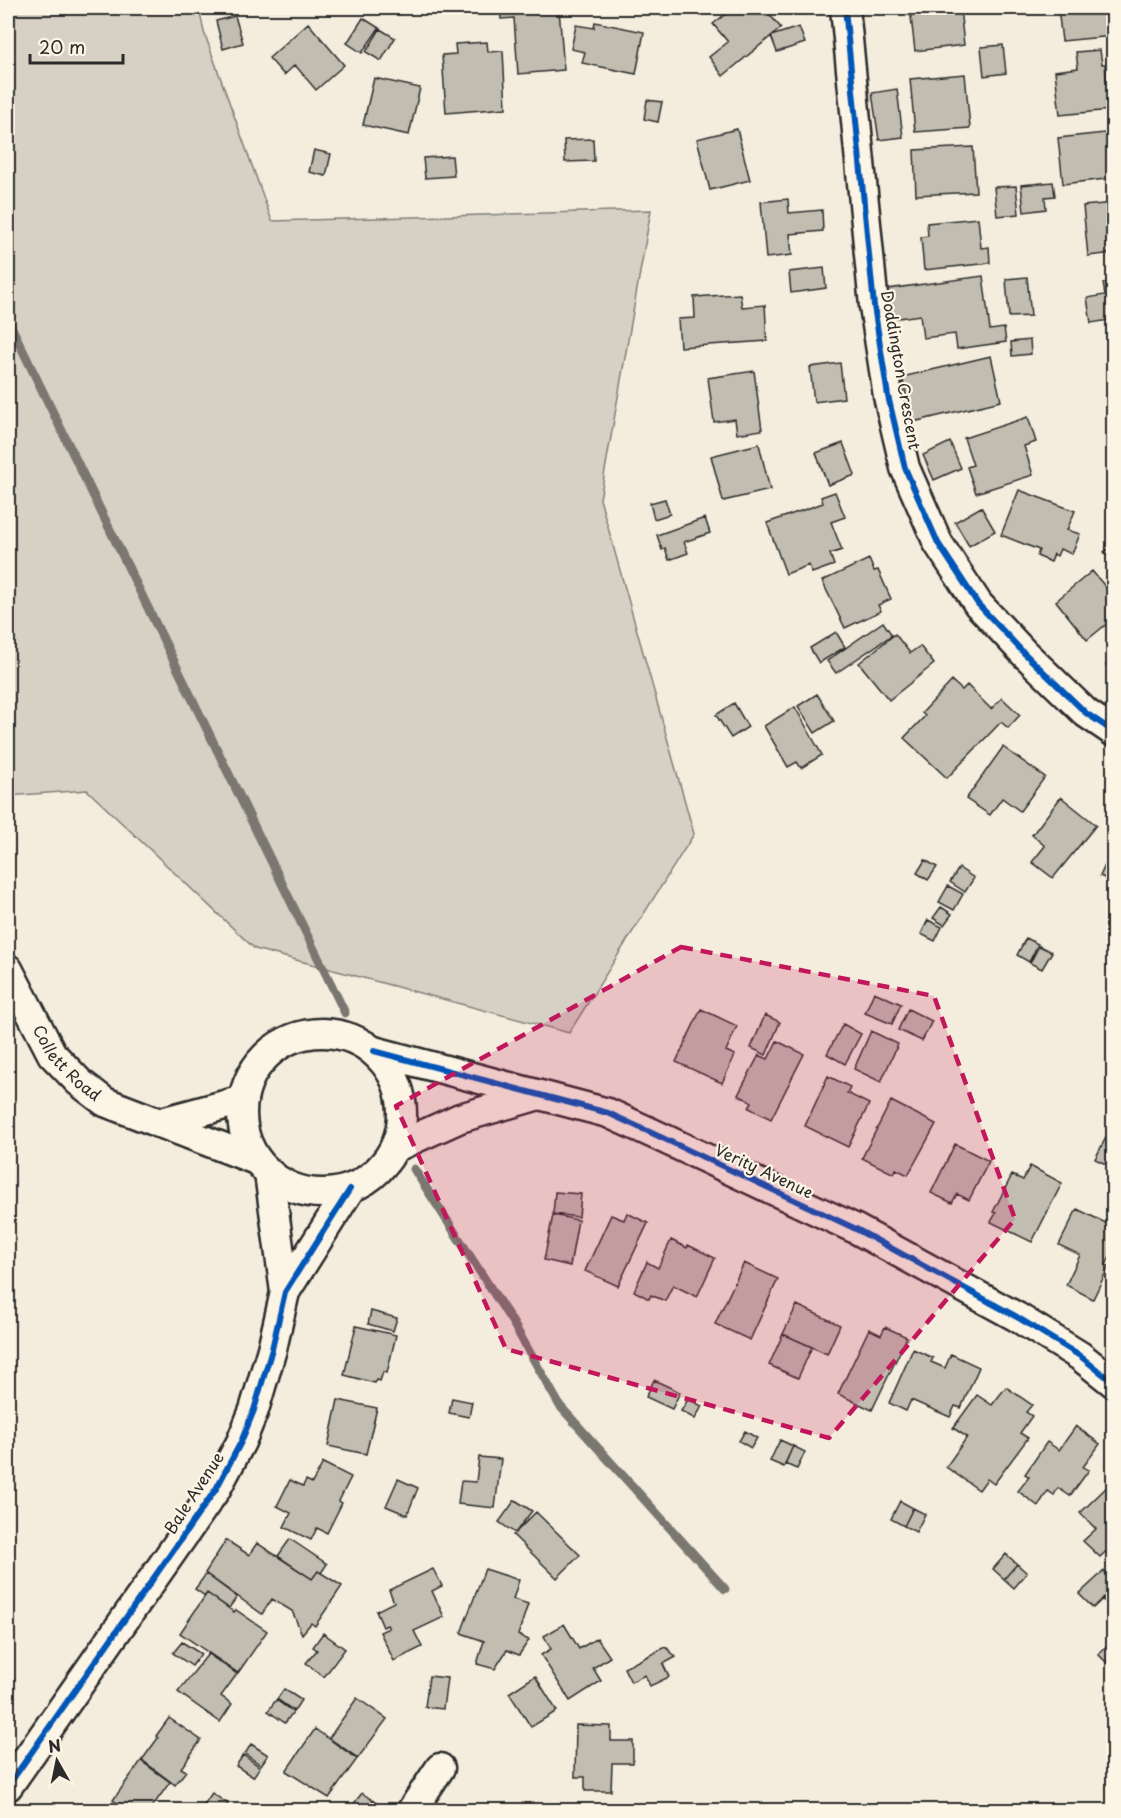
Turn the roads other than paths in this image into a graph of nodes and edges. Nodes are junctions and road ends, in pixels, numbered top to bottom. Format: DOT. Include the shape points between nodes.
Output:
graph roads {
  1 [pos="845,8"];
  2 [pos="1113,732"];
  3 [pos="8,969"];
  4 [pos="374,1051"];
  5 [pos="541,1094"];
  6 [pos="243,1100"];
  7 [pos="158,1122"];
  8 [pos="396,1146"];
  9 [pos="262,1167"];
  10 [pos="350,1188"];
  11 [pos="285,1292"];
  12 [pos="1113,1383"];
  13 [pos="440,1768"];
  14 [pos="8,1786"];
  15 [pos="412,1810"];
  1 -- 2 [label="street, Doddington Crescent" via="874,306 888,396 905,468 938,543 978,604 1086,712"];
  3 -- 7 [label="street, Collett Road" via="52,1054 79,1082 105,1102"];
  4 -- 5 [label="street, Verity Avenue"];
  4 -- 6 [label="street" via="336,1034 294,1038 275,1047 260,1062"];
  4 -- 8 [label="street" via="388,1066 403,1106"];
  5 -- 8 [label="street" via="460,1118"];
  5 -- 12 [label="street, Verity Avenue" via="608,1113 856,1229 1017,1317 1080,1356"];
  6 -- 7 [label="street"];
  6 -- 9 [label="street" via="241,1121 246,1141"];
  7 -- 9 [label="street, Collett Road"];
  8 -- 10 [label="street" via="369,1179"];
  9 -- 10 [label="street" via="284,1184 306,1192 328,1194"];
  9 -- 11 [label="street, Bale Avenue"];
  10 -- 11 [label="street, Bale Avenue"];
  11 -- 14 [label="street, Bale Avenue" via="254,1410 216,1489"];
  13 -- 15 [label="street"];
}
